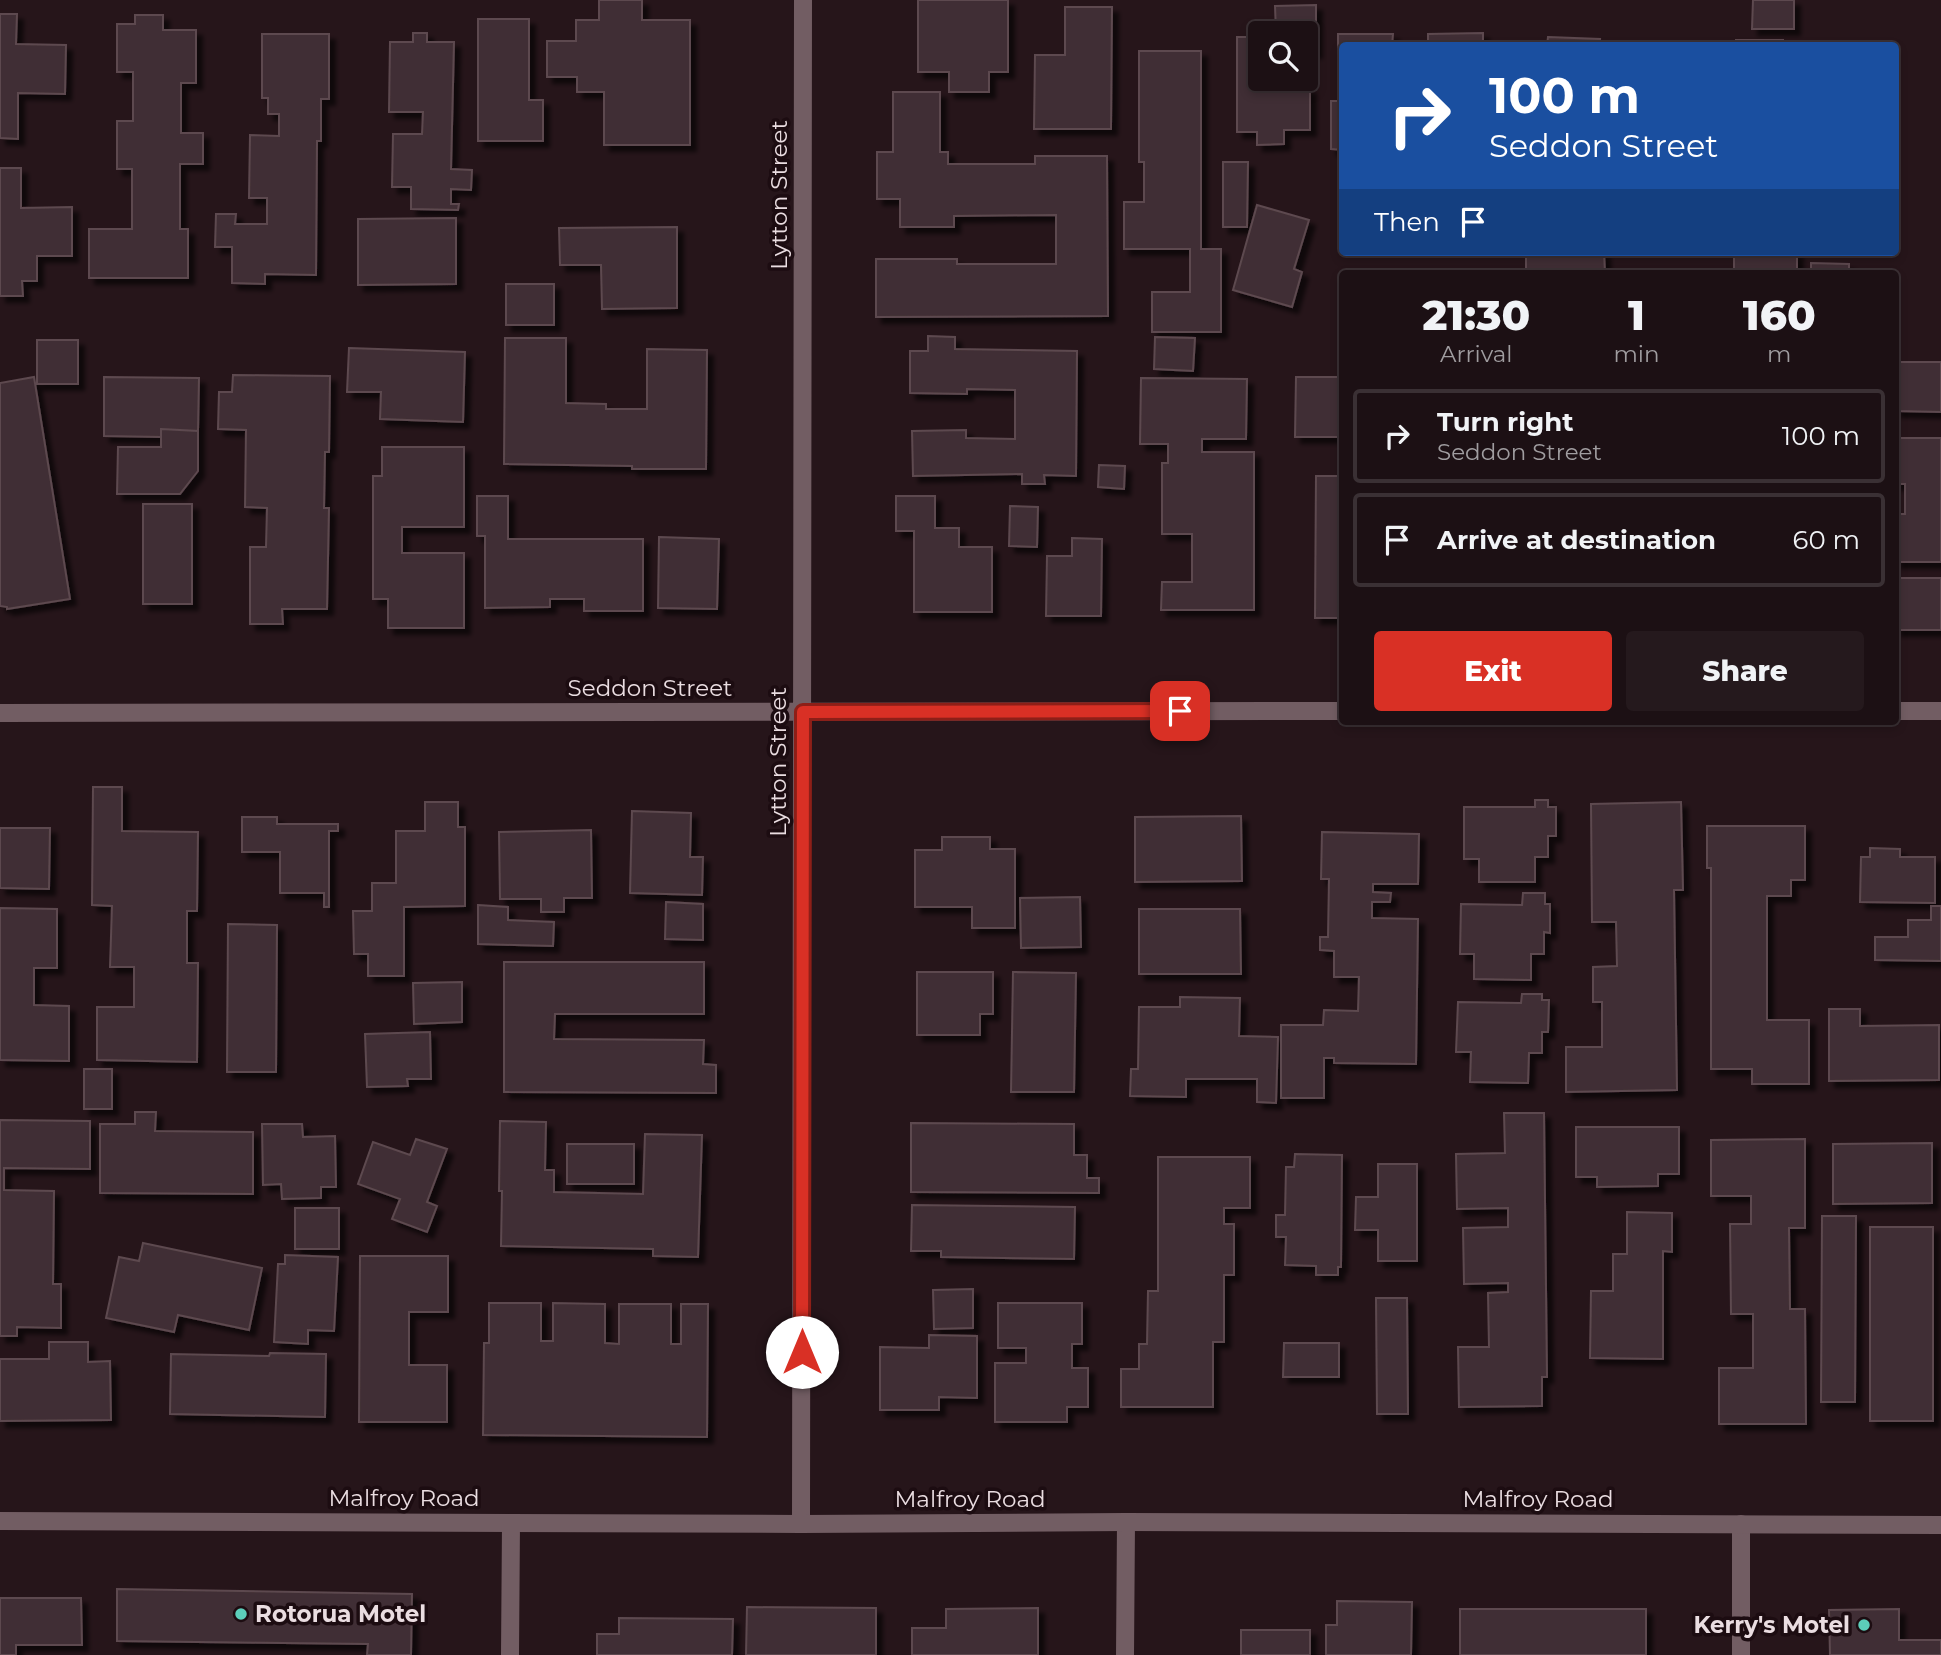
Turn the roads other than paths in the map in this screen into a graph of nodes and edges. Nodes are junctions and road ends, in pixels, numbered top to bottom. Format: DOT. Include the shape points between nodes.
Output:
graph roads {
  1 [pos="803,0"];
  2 [pos="1339,711"];
  3 [pos="1899,711"];
  4 [pos="1941,711"];
  5 [pos="803,712"];
  6 [pos="0,713"];
  7 [pos="0,1521"];
  8 [pos="1126,1522"];
  9 [pos="511,1523"];
  10 [pos="802,1524"];
  11 [pos="1741,1524"];
  12 [pos="1941,1525"];
  13 [pos="510,1655"];
  14 [pos="1125,1655"];
  15 [pos="1741,1655"];
  1 -- 5 [label="street, Lytton Street"];
  2 -- 5 [label="street, Seddon Street"];
  3 -- 4 [label="street"];
  5 -- 6 [label="street, Seddon Street"];
  5 -- 10 [label="street, Lytton Street"];
  7 -- 9 [label="street, Malfroy Road"];
  8 -- 10 [label="street, Malfroy Road"];
  8 -- 11 [label="street, Malfroy Road"];
  8 -- 14 [label="street"];
  9 -- 10 [label="street, Malfroy Road"];
  9 -- 13 [label="street"];
  11 -- 12 [label="street, Malfroy Road"];
  11 -- 15 [label="street"];
}
